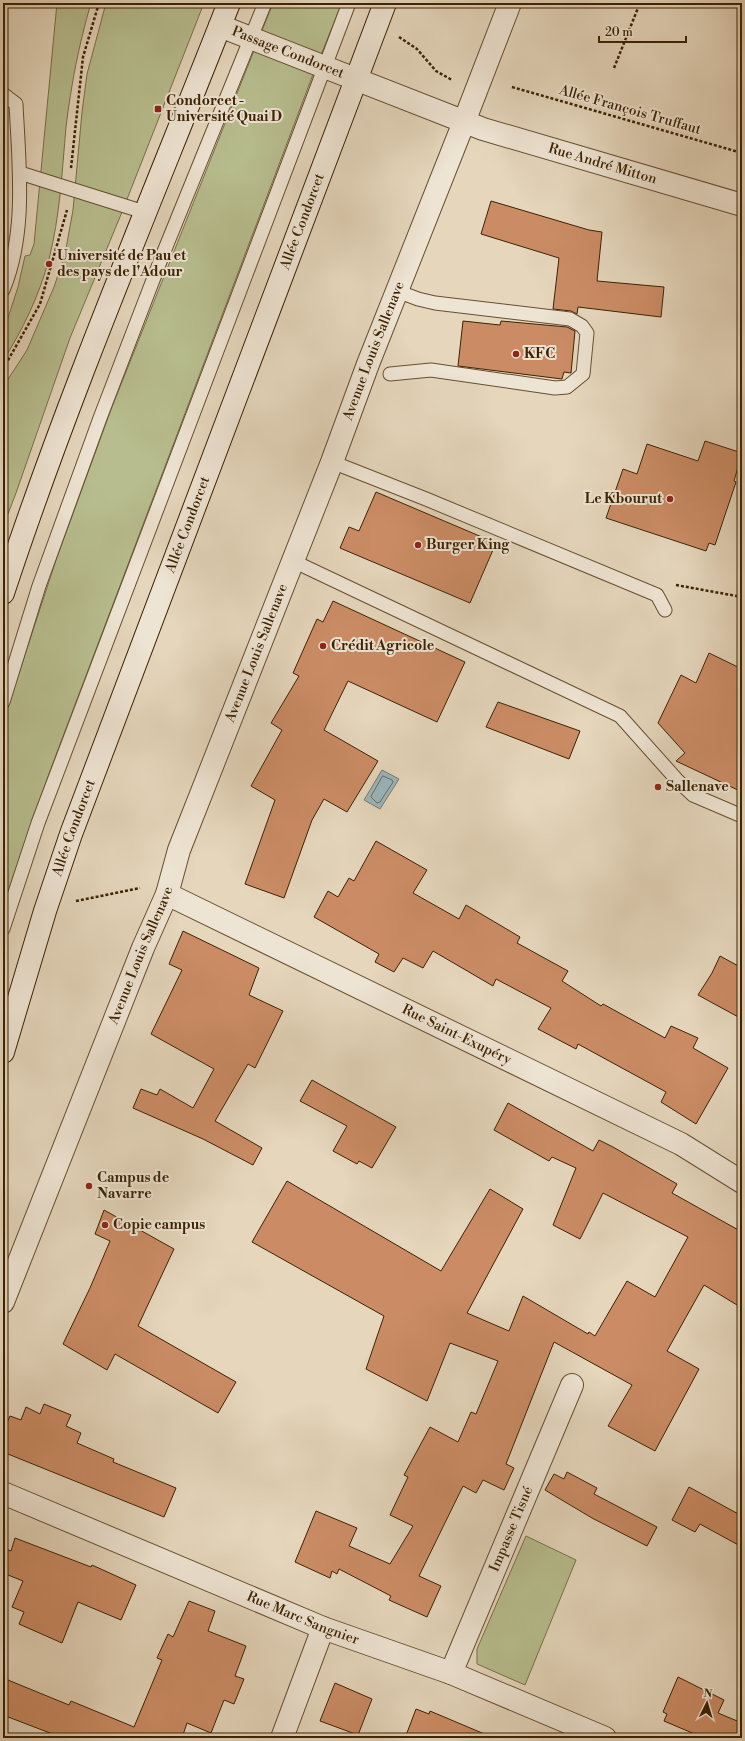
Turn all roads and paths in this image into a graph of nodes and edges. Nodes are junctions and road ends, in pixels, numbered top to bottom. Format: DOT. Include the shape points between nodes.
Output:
graph roads {
  1 [pos="229,3"];
  2 [pos="265,3"];
  3 [pos="349,3"];
  4 [pos="385,3"];
  5 [pos="510,3"];
  6 [pos="640,3"];
  7 [pos="220,26"];
  8 [pos="251,38"];
  9 [pos="325,67"];
  10 [pos="614,68"];
  11 [pos="356,79"];
  12 [pos="512,87"];
  13 [pos="3,94"];
  14 [pos="464,122"];
  15 [pos="742,153"];
  16 [pos="20,173"];
  17 [pos="742,205"];
  18 [pos="144,212"];
  19 [pos="3,290"];
  20 [pos="397,291"];
  21 [pos="390,374"];
  22 [pos="332,462"];
  23 [pos="293,561"];
  24 [pos="3,593"];
  25 [pos="665,610"];
  26 [pos="3,702"];
  27 [pos="742,816"];
  28 [pos="167,894"];
  29 [pos="78,902"];
  30 [pos="3,930"];
  31 [pos="3,1052"];
  32 [pos="742,1182"];
  33 [pos="3,1302"];
  34 [pos="572,1385"];
  35 [pos="3,1493"];
  36 [pos="323,1628"];
  37 [pos="451,1673"];
  38 [pos="282,1738"];
  39 [pos="605,1738"];
  1 -- 7 [label="street"];
  2 -- 8 [label="lane"];
  3 -- 9 [label="lane"];
  4 -- 11 [label="street, Allée Condorcet"];
  5 -- 14 [label="street, Avenue Louis Sallenave"];
  6 -- 10 [label="path"];
  7 -- 8 [label="street, Passage Condorcet"];
  7 -- 18 [label="street"];
  8 -- 9 [label="street, Passage Condorcet"];
  8 -- 26 [label="lane" via="163,254 100,418 39,586"];
  9 -- 11 [label="street, Passage Condorcet"];
  9 -- 30 [label="lane" via="41,815"];
  11 -- 14 [label="street, Passage Condorcet"];
  11 -- 31 [label="street, Allée Condorcet" via="71,834 43,917"];
  12 -- 15 [label="path, Allée François Truffaut"];
  13 -- 16 [label="lane" via="16,104"];
  14 -- 17 [label="street, Rue André Mitton" via="510,138"];
  14 -- 20 [label="street, Avenue Louis Sallenave"];
  16 -- 18 [label="lane"];
  16 -- 19 [label="lane" via="15,247"];
  18 -- 24 [label="street" via="28,517"];
  20 -- 21 [label="lane" via="435,302 570,319 582,326 587,333 583,374 567,387 555,388 431,370"];
  20 -- 22 [label="street, Avenue Louis Sallenave"];
  22 -- 23 [label="street, Avenue Louis Sallenave"];
  22 -- 25 [label="lane" via="657,595"];
  23 -- 27 [label="lane" via="620,716 693,795"];
  23 -- 28 [label="street, Avenue Louis Sallenave" via="179,850"];
  28 -- 29 [label="path" via="144,888"];
  28 -- 32 [label="street, Rue Saint-Exupéry" via="681,1144"];
  28 -- 33 [label="street, Avenue Louis Sallenave" via="143,948"];
  34 -- 37 [label="street, Impasse Tisné"];
  35 -- 36 [label="street, Rue Marc Sangnier"];
  36 -- 37 [label="street, Rue Marc Sangnier"];
  36 -- 38 [label="street"];
  37 -- 39 [label="street, Rue Marc Sangnier"];
}
